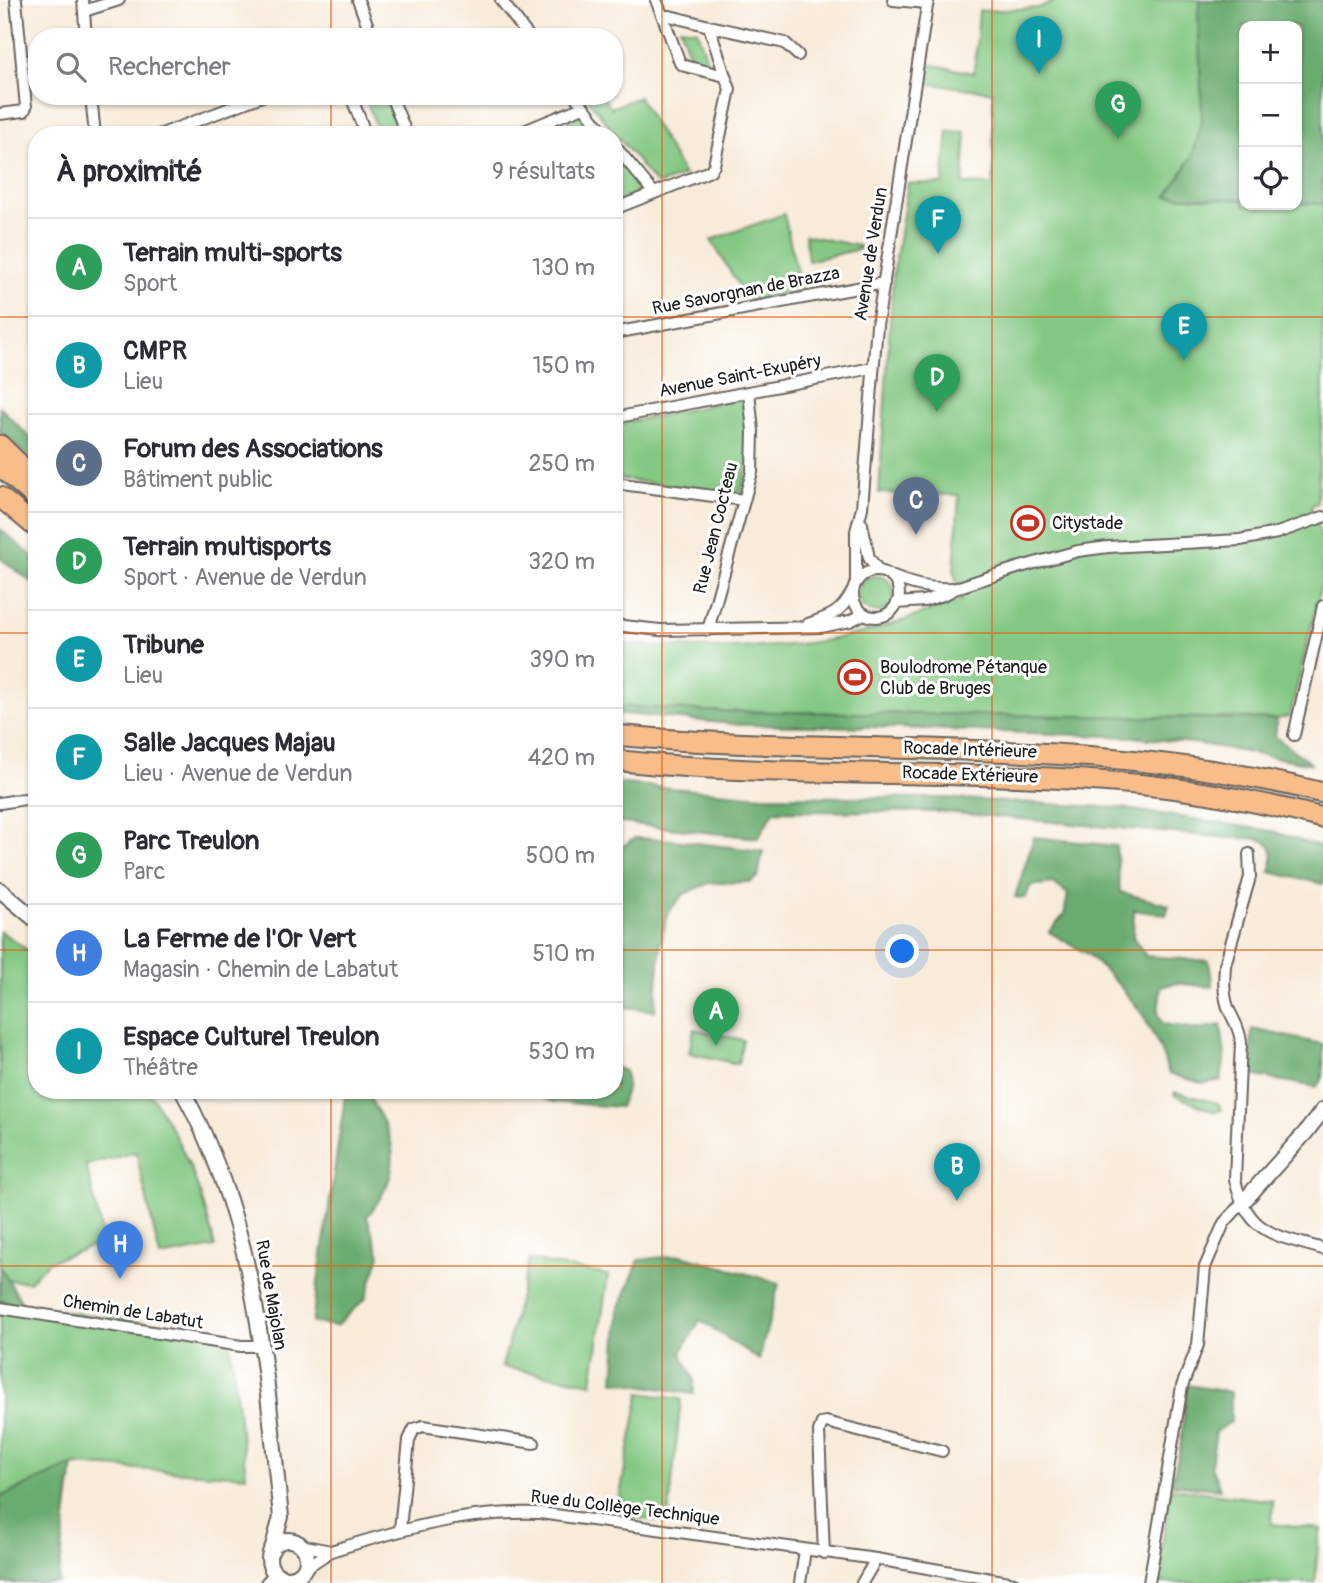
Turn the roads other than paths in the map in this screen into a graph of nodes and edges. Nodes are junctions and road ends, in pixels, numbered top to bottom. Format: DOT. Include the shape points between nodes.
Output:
graph roads {
  1 [pos="16,0"];
  2 [pos="119,0"];
  3 [pos="358,0"];
  4 [pos="501,0"];
  5 [pos="656,0"];
  6 [pos="893,0"];
  7 [pos="928,1"];
  8 [pos="83,6"];
  9 [pos="663,17"];
  10 [pos="709,26"];
  11 [pos="85,28"];
  12 [pos="369,28"];
  13 [pos="522,28"];
  14 [pos="798,55"];
  15 [pos="725,76"];
  16 [pos="92,105"];
  17 [pos="238,105"];
  18 [pos="354,105"];
  19 [pos="395,105"];
  20 [pos="583,107"];
  21 [pos="0,114"];
  22 [pos="94,126"];
  23 [pos="183,126"];
  24 [pos="363,126"];
  25 [pos="403,126"];
  26 [pos="536,126"];
  27 [pos="599,126"];
  28 [pos="623,156"];
  29 [pos="654,193"];
  30 [pos="623,205"];
  31 [pos="884,283"];
  32 [pos="623,331"];
  33 [pos="873,368"];
  34 [pos="749,392"];
  35 [pos="623,416"];
  36 [pos="0,445"];
  37 [pos="0,466"];
  38 [pos="28,472"];
  39 [pos="623,484"];
  40 [pos="28,491"];
  41 [pos="0,497"];
  42 [pos="744,500"];
  43 [pos="860,514"];
  44 [pos="1323,517"];
  45 [pos="28,520"];
  46 [pos="879,571"];
  47 [pos="891,576"];
  48 [pos="854,586"];
  49 [pos="959,587"];
  50 [pos="897,603"];
  51 [pos="1323,606"];
  52 [pos="864,614"];
  53 [pos="623,626"];
  54 [pos="802,626"];
  55 [pos="708,630"];
  56 [pos="623,736"];
  57 [pos="1294,736"];
  58 [pos="623,761"];
  59 [pos="1323,793"];
  60 [pos="28,798"];
  61 [pos="0,803"];
  62 [pos="1323,817"];
  63 [pos="1249,854"];
  64 [pos="0,890"];
  65 [pos="28,913"];
  66 [pos="187,1099"];
  67 [pos="1323,1110"];
  68 [pos="1243,1202"];
  69 [pos="1323,1249"];
  70 [pos="0,1308"];
  71 [pos="261,1346"];
  72 [pos="534,1443"];
  73 [pos="942,1451"];
  74 [pos="281,1517"];
  75 [pos="400,1529"];
  76 [pos="298,1543"];
  77 [pos="272,1550"];
  78 [pos="805,1550"];
  79 [pos="331,1551"];
  80 [pos="824,1553"];
  81 [pos="876,1559"];
  82 [pos="301,1575"];
  83 [pos="275,1580"];
  84 [pos="800,1583"];
  85 [pos="862,1583"];
  86 [pos="1014,1583"];
  87 [pos="1149,1583"];
  1 -- 21 [label="street" via="26,107"];
  2 -- 8 [label="street"];
  3 -- 12 [label="street"];
  4 -- 13 [label="street"];
  5 -- 9 [label="street"];
  6 -- 7 [label="street"];
  7 -- 31 [label="street, Avenue de Verdun"];
  8 -- 11 [label="street"];
  9 -- 10 [label="street"];
  9 -- 15 [label="street" via="680,63"];
  10 -- 14 [label="street" via="785,43"];
  10 -- 15 [label="street"];
  15 -- 29 [label="street" via="730,89 714,165 700,176"];
  16 -- 22 [label="street"];
  17 -- 23 [label="street"];
  18 -- 24 [label="street"];
  19 -- 25 [label="street"];
  20 -- 26 [label="street"];
  20 -- 27 [label="street"];
  28 -- 29 [label="street"];
  29 -- 30 [label="street"];
  31 -- 32 [label="street, Rue Savorgnan de Brazza"];
  31 -- 33 [label="street, Avenue de Verdun"];
  33 -- 34 [label="street, Avenue Saint-Exupéry"];
  33 -- 43 [label="street, Avenue de Verdun"];
  34 -- 35 [label="street, Avenue Saint-Exupéry"];
  34 -- 42 [label="street, Rue Jean Cocteau" via="752,472"];
  36 -- 38 [label="highway"];
  37 -- 40 [label="highway"];
  39 -- 42 [label="street"];
  41 -- 45 [label="highway"];
  42 -- 55 [label="street, Rue Jean Cocteau"];
  43 -- 46 [label="street, Avenue de Verdun" via="869,558"];
  43 -- 48 [label="street, Avenue de Verdun"];
  44 -- 49 [label="street" via="1240,540 1078,551"];
  46 -- 47 [label="street"];
  46 -- 48 [label="street" via="866,572"];
  47 -- 49 [label="street" via="915,586"];
  47 -- 50 [label="street" via="899,589"];
  48 -- 52 [label="street" via="855,604"];
  48 -- 54 [label="street" via="844,607"];
  49 -- 50 [label="street" via="924,601"];
  50 -- 52 [label="street" via="887,615"];
  51 -- 57 [label="street"];
  52 -- 54 [label="street" via="835,625"];
  53 -- 55 [label="street"];
  54 -- 55 [label="street"];
  56 -- 59 [label="highway, Rocade Intérieure" via="1094,756 1190,766"];
  58 -- 62 [label="highway, Rocade Extérieure" via="1099,781 1201,792"];
  60 -- 61 [label="street"];
  63 -- 68 [label="street" via="1250,877 1224,979 1241,1042 1235,1179"];
  64 -- 65 [label="street"];
  66 -- 71 [label="street, Rue de Majolan" via="233,1206"];
  67 -- 68 [label="street"];
  68 -- 69 [label="street" via="1261,1228"];
  68 -- 87 [label="street" via="1227,1219 1210,1252 1202,1284 1198,1345 1182,1386"];
  70 -- 71 [label="street, Chemin de Labatut"];
  71 -- 74 [label="street, Rue de Majolan"];
  72 -- 75 [label="street" via="423,1426 414,1429"];
  73 -- 80 [label="street" via="822,1423"];
  74 -- 76 [label="street, Rue de Majolan"];
  74 -- 77 [label="street, Rue de Majolan"];
  75 -- 78 [label="street, Rue du Collège Technique" via="507,1512 540,1513"];
  75 -- 79 [label="street, Rue du Collège Technique"];
  76 -- 77 [label="street" via="285,1541"];
  76 -- 79 [label="street, Rue du Collège Technique"];
  76 -- 82 [label="street" via="306,1554"];
  77 -- 83 [label="street"];
  78 -- 80 [label="street, Rue du Collège Technique"];
  78 -- 84 [label="street"];
  79 -- 82 [label="street, Rue du Collège Technique"];
  80 -- 81 [label="street, Rue du Collège Technique"];
  81 -- 85 [label="street"];
  81 -- 86 [label="street, Rue du Collège Technique"];
  82 -- 83 [label="street"];
}
